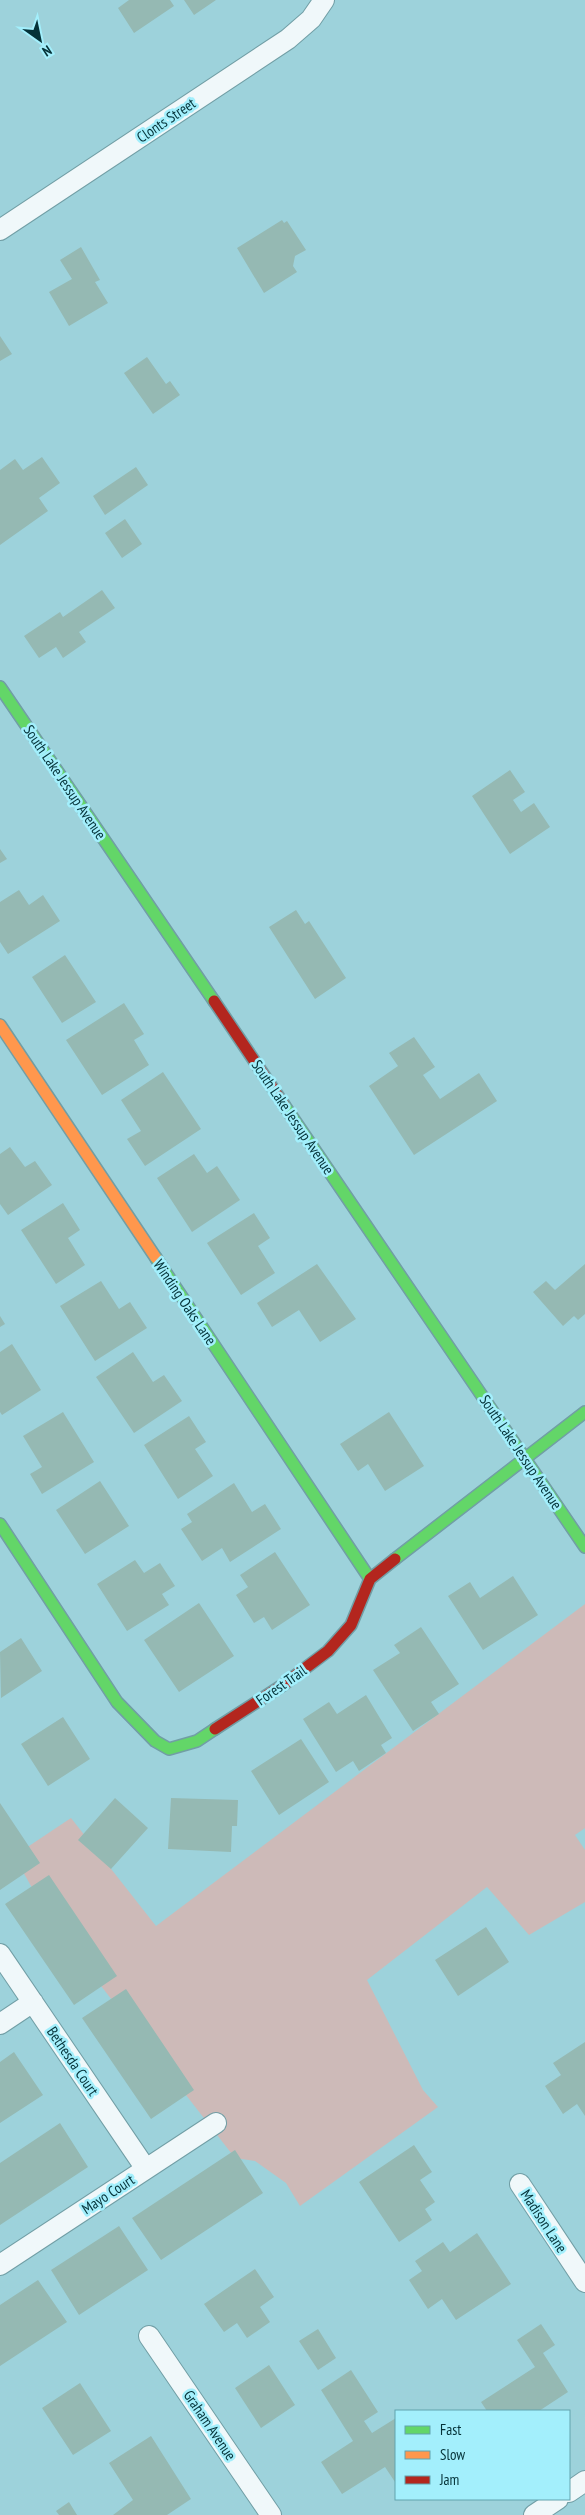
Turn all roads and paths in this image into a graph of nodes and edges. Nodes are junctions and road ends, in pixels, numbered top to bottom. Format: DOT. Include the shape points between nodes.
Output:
graph roads {
  1 [pos="324,0"];
  2 [pos="0,230"];
  3 [pos="0,687"];
  4 [pos="0,1025"];
  5 [pos="585,1412"];
  6 [pos="525,1458"];
  7 [pos="0,1524"];
  8 [pos="585,1547"];
  9 [pos="370,1579"];
  10 [pos="0,1954"];
  11 [pos="33,2002"];
  12 [pos="0,2024"];
  13 [pos="216,2123"];
  14 [pos="146,2169"];
  15 [pos="520,2184"];
  16 [pos="0,2265"];
  17 [pos="585,2282"];
  18 [pos="149,2336"];
  19 [pos="585,2481"];
  20 [pos="570,2491"];
  21 [pos="556,2500"];
  22 [pos="271,2515"];
  23 [pos="534,2515"];
  1 -- 2 [label="street, Clonts Street" via="311,19 288,39"];
  3 -- 6 [label="street, South Lake Jessup Avenue"];
  4 -- 9 [label="street, Winding Oaks Lane"];
  5 -- 6 [label="street, Forest Trail"];
  6 -- 8 [label="street, South Lake Jessup Avenue"];
  6 -- 9 [label="street, Forest Trail"];
  7 -- 9 [label="street, Forest Trail" via="117,1702 155,1741 169,1749 196,1742 328,1651 351,1625"];
  10 -- 11 [label="street, Bethesda Court"];
  11 -- 12 [label="street"];
  11 -- 14 [label="street, Bethesda Court"];
  13 -- 14 [label="street, Mayo Court"];
  14 -- 16 [label="street, Mayo Court"];
  15 -- 17 [label="street, Madison Lane"];
  18 -- 22 [label="street, Graham Avenue"];
  19 -- 20 [label="street"];
  21 -- 23 [label="street"];
}
